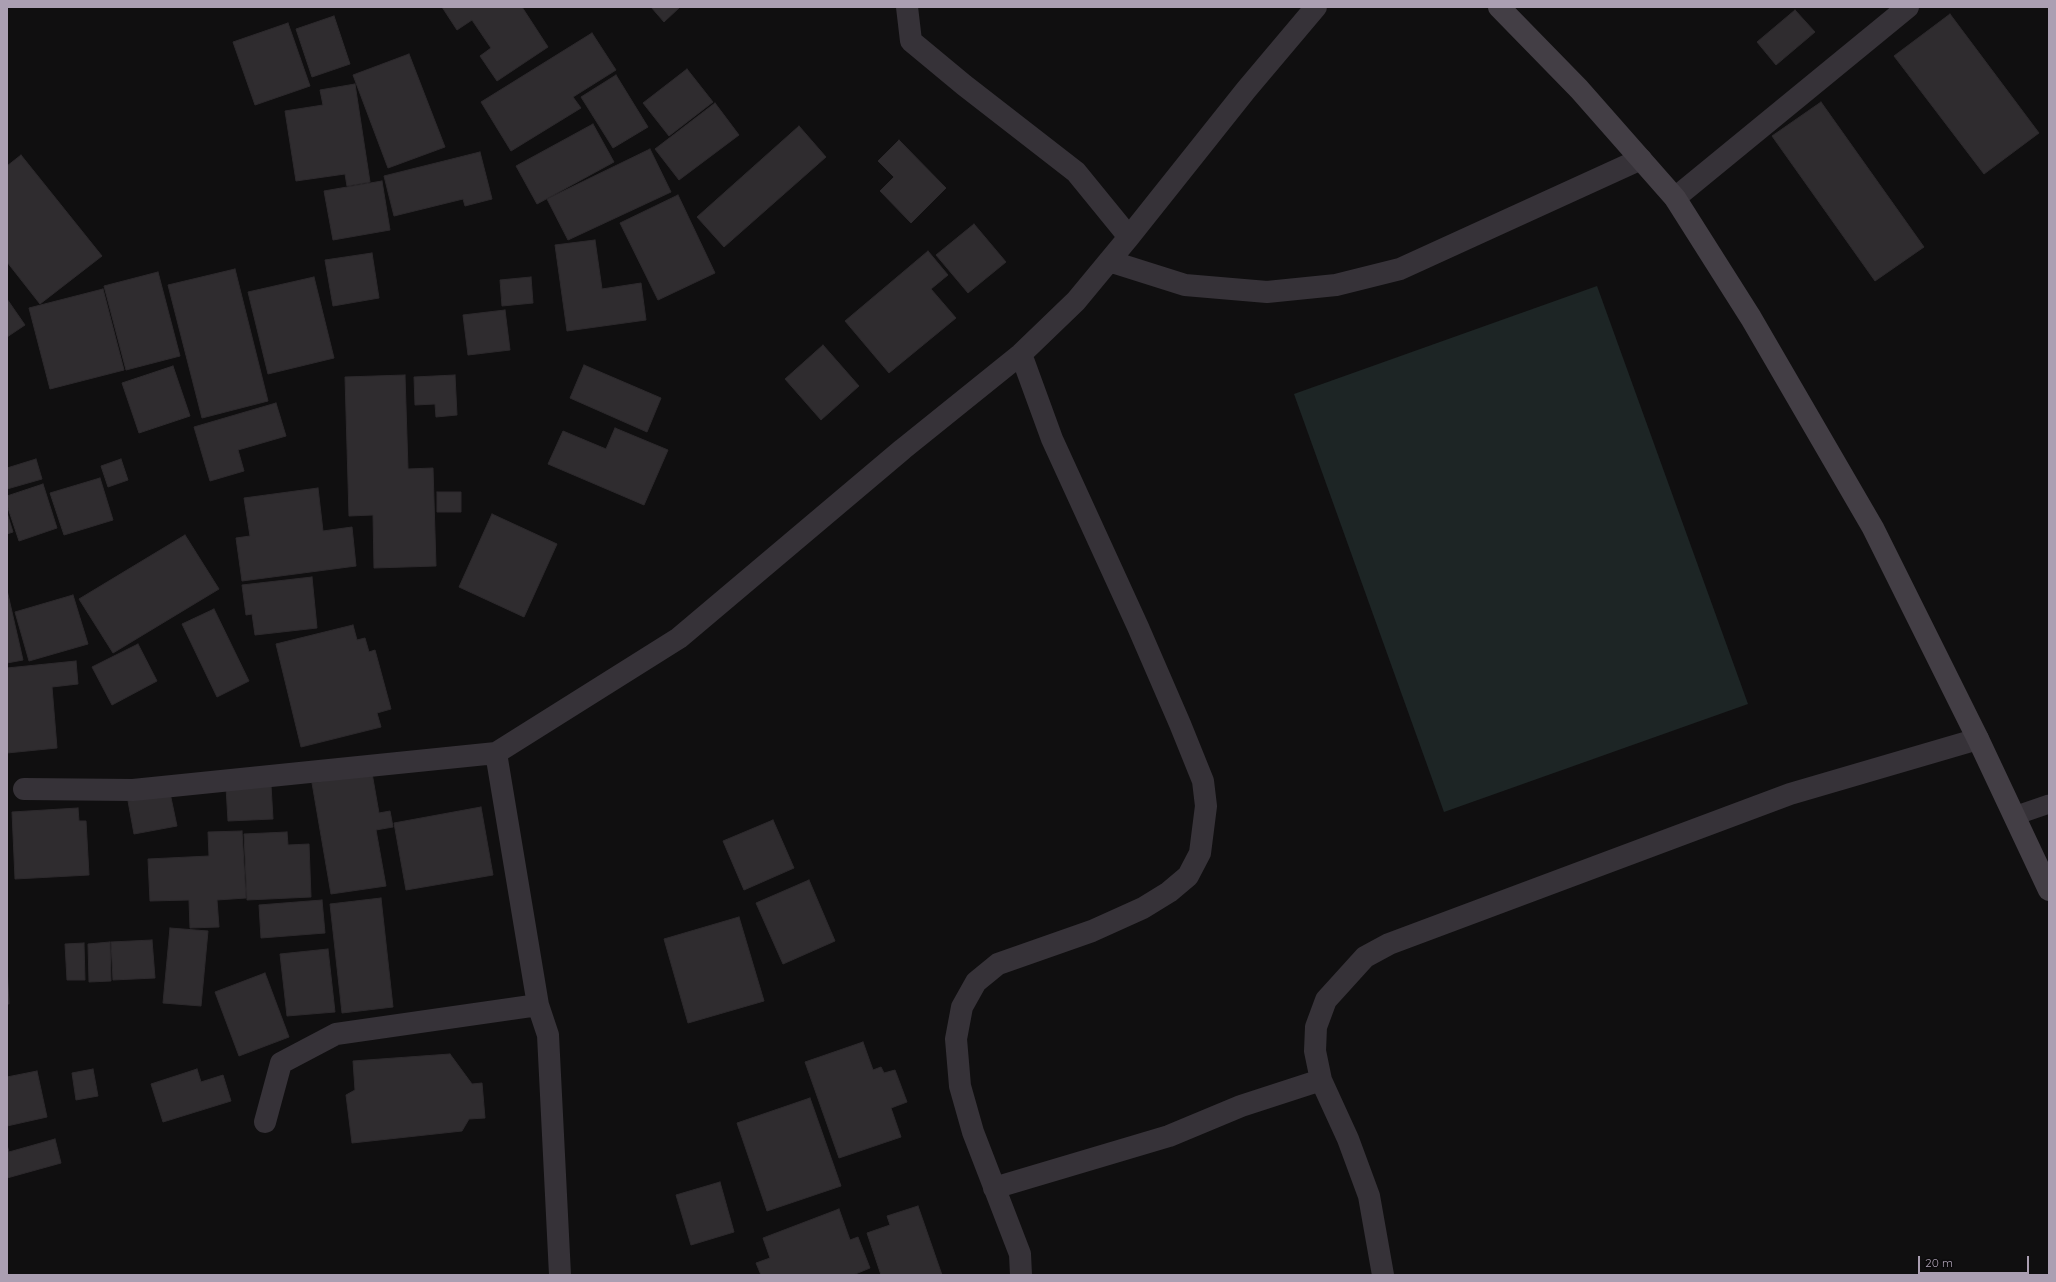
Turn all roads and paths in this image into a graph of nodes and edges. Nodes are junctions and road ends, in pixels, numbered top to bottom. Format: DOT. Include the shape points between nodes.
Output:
graph roads {
  1 [pos="907,7"];
  2 [pos="1316,7"];
  3 [pos="1499,7"];
  4 [pos="1908,7"];
  5 [pos="1641,159"];
  6 [pos="1675,198"];
  7 [pos="1130,237"];
  8 [pos="1109,261"];
  9 [pos="1021,354"];
  10 [pos="1978,739"];
  11 [pos="496,754"];
  12 [pos="24,789"];
  13 [pos="2049,804"];
  14 [pos="2014,816"];
  15 [pos="2049,890"];
  16 [pos="538,1005"];
  17 [pos="1321,1080"];
  18 [pos="265,1122"];
  19 [pos="994,1188"];
  20 [pos="560,1275"];
  21 [pos="1021,1275"];
  22 [pos="1383,1275"];
  1 -- 7 [label="street" via="911,41 1076,172"];
  2 -- 7 [label="street" via="1246,90"];
  3 -- 5 [label="street" via="1579,89"];
  4 -- 6 [label="street"];
  5 -- 6 [label="street"];
  5 -- 8 [label="street" via="1400,269 1336,285 1267,292 1185,285"];
  6 -- 10 [label="street" via="1751,318 1872,528"];
  7 -- 8 [label="street"];
  8 -- 9 [label="street" via="1076,301"];
  9 -- 11 [label="street" via="903,449 679,638"];
  9 -- 19 [label="street" via="1052,439 1180,724 1203,781 1206,806 1200,853 1188,876 1169,892 1143,908 1092,931 998,964 976,982 962,1007 956,1039 960,1086 973,1132"];
  10 -- 14 [label="street"];
  10 -- 17 [label="street" via="1790,794 1389,944 1365,957 1326,1000 1316,1027 1315,1051"];
  11 -- 12 [label="street" via="133,790"];
  11 -- 16 [label="street"];
  13 -- 14 [label="lane"];
  14 -- 15 [label="street"];
  16 -- 18 [label="street" via="336,1034 281,1063"];
  16 -- 20 [label="street" via="548,1035"];
  17 -- 19 [label="street" via="1241,1106 1169,1136"];
  17 -- 22 [label="street" via="1348,1139 1369,1196"];
  19 -- 21 [label="street" via="1020,1254"];
}
